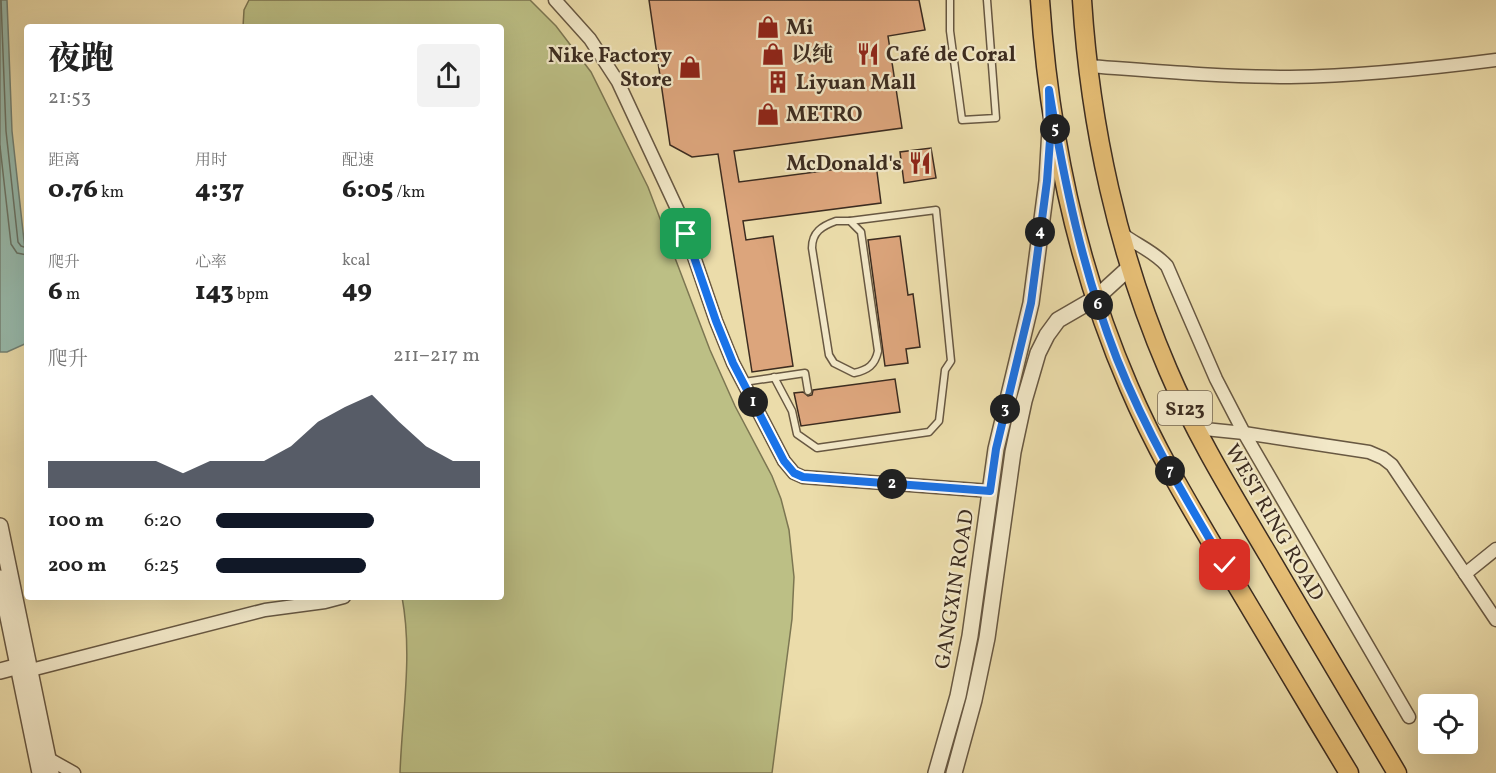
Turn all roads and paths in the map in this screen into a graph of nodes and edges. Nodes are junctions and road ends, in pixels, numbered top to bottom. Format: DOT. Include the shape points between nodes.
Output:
graph roads {
  1 [pos="555,0"];
  2 [pos="950,0"];
  3 [pos="987,0"];
  4 [pos="1040,0"];
  5 [pos="1082,0"];
  6 [pos="1496,60"];
  7 [pos="1088,66"];
  8 [pos="1049,90"];
  9 [pos="850,222"];
  10 [pos="1120,232"];
  11 [pos="1130,267"];
  12 [pos="1095,298"];
  13 [pos="774,377"];
  14 [pos="743,382"];
  15 [pos="807,391"];
  16 [pos="1195,428"];
  17 [pos="1244,433"];
  18 [pos="990,491"];
  19 [pos="0,526"];
  20 [pos="1496,549"];
  21 [pos="1465,574"];
  22 [pos="0,578"];
  23 [pos="333,600"];
  24 [pos="1496,620"];
  25 [pos="25,668"];
  26 [pos="0,671"];
  27 [pos="1409,717"];
  28 [pos="50,766"];
  29 [pos="40,773"];
  30 [pos="74,773"];
  31 [pos="936,773"];
  32 [pos="954,773"];
  33 [pos="1349,773"];
  34 [pos="1398,773"];
  1 -- 14 [label="street" via="590,39 618,82 679,213 716,321"];
  2 -- 3 [label="lane" via="950,32 962,120 996,118"];
  4 -- 8 [label="main road, S123"];
  5 -- 7 [label="main road, WEST RING ROAD / S123"];
  6 -- 7 [label="street" via="1392,73 1290,76"];
  7 -- 10 [label="main road, WEST RING ROAD / S123"];
  8 -- 12 [label="main road, S123" via="1068,199"];
  8 -- 18 [label="street, GANGXIN ROAD" via="1047,181 1031,303 996,449"];
  9 -- 9 [label="lane" via="825,225 816,232 812,248 829,355 834,363 854,373 872,365 878,351 861,232"];
  9 -- 13 [label="lane" via="936,210 951,361 945,370 939,420 929,432 817,448 797,434 792,411"];
  10 -- 11 [label="main road, WEST RING ROAD / S123"];
  10 -- 17 [label="street" via="1167,266"];
  11 -- 12 [label="street, GANGXIN ROAD"];
  11 -- 16 [label="main road, WEST RING ROAD / S123" via="1157,343"];
  12 -- 32 [label="street, GANGXIN ROAD" via="1058,320 1038,353 1032,372 1007,483 987,639"];
  12 -- 33 [label="main road, S123" via="1129,388 1167,466"];
  13 -- 14 [label="lane"];
  13 -- 15 [label="lane" via="805,373"];
  14 -- 18 [label="street" via="784,461 803,477"];
  16 -- 17 [label="street"];
  16 -- 34 [label="main road, WEST RING ROAD / S123"];
  17 -- 21 [label="street" via="1369,452 1383,458 1392,465"];
  17 -- 27 [label="street"];
  18 -- 31 [label="street, GANGXIN ROAD" via="970,636 956,706"];
  19 -- 25 [label="street"];
  20 -- 21 [label="street"];
  21 -- 24 [label="street"];
  22 -- 25 [label="street"];
  23 -- 25 [label="street" via="265,610"];
  25 -- 26 [label="street"];
  25 -- 28 [label="street"];
  25 -- 29 [label="street"];
  28 -- 30 [label="street"];
}
